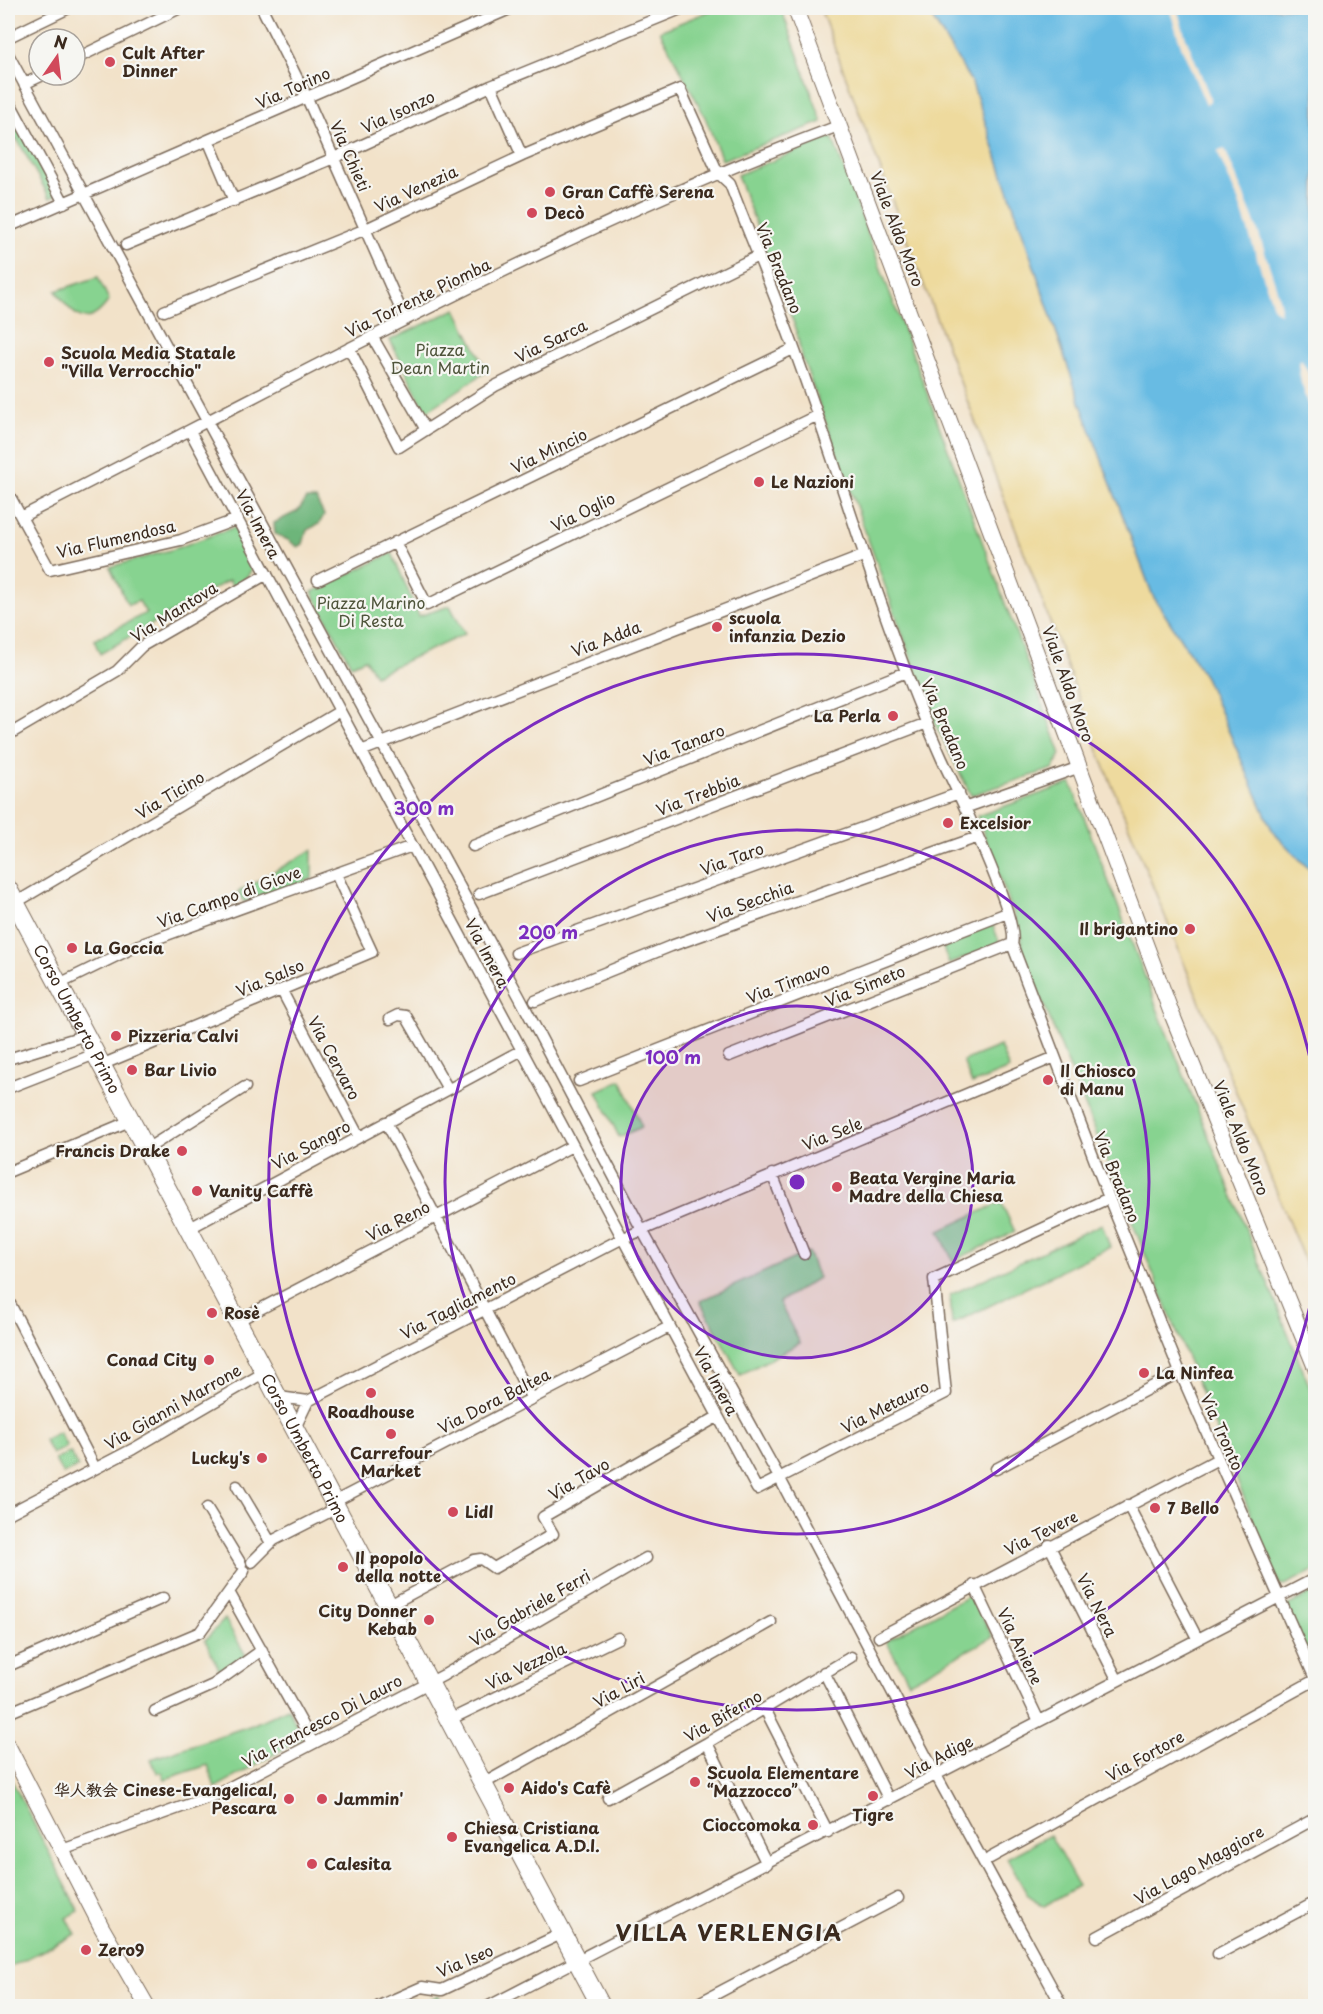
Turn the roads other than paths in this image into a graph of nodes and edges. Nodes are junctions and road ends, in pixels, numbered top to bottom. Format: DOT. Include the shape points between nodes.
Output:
graph roads {
  1 [pos="69,8"];
  2 [pos="180,8"];
  3 [pos="262,8"];
  4 [pos="512,8"];
  5 [pos="683,8"];
  6 [pos="795,8"];
  7 [pos="659,12"];
  8 [pos="9,37"];
  9 [pos="87,53"];
  10 [pos="8,54"];
  11 [pos="27,83"];
  12 [pos="24,84"];
  13 [pos="491,86"];
  14 [pos="680,89"];
  15 [pos="307,98"];
  16 [pos="8,99"];
  17 [pos="838,126"];
  18 [pos="209,142"];
  19 [pos="522,156"];
  20 [pos="334,158"];
  21 [pos="718,173"];
  22 [pos="84,194"];
  23 [pos="234,201"];
  24 [pos="64,203"];
  25 [pos="8,227"];
  26 [pos="366,229"];
  27 [pos="126,246"];
  28 [pos="758,256"];
  29 [pos="164,312"];
  30 [pos="405,319"];
  31 [pos="372,336"];
  32 [pos="349,348"];
  33 [pos="793,350"];
  34 [pos="816,416"];
  35 [pos="208,421"];
  36 [pos="426,430"];
  37 [pos="190,431"];
  38 [pos="8,493"];
  39 [pos="21,517"];
  40 [pos="238,519"];
  41 [pos="395,542"];
  42 [pos="863,556"];
  43 [pos="267,574"];
  44 [pos="318,580"];
  45 [pos="906,672"];
  46 [pos="340,711"];
  47 [pos="927,723"];
  48 [pos="8,735"];
  49 [pos="380,742"];
  50 [pos="361,751"];
  51 [pos="1080,767"];
  52 [pos="959,793"];
  53 [pos="967,807"];
  54 [pos="978,837"];
  55 [pos="412,846"];
  56 [pos="473,846"];
  57 [pos="336,874"];
  58 [pos="479,894"];
  59 [pos="11,896"];
  60 [pos="1007,913"];
  61 [pos="1012,944"];
  62 [pos="516,953"];
  63 [pos="59,984"];
  64 [pos="283,993"];
  65 [pos="534,1000"];
  66 [pos="390,1019"];
  67 [pos="86,1035"];
  68 [pos="522,1050"];
  69 [pos="729,1056"];
  70 [pos="1055,1057"];
  71 [pos="8,1059"];
  72 [pos="98,1060"];
  73 [pos="579,1081"];
  74 [pos="245,1087"];
  75 [pos="8,1088"];
  76 [pos="448,1089"];
  77 [pos="130,1121"];
  78 [pos="386,1122"];
  79 [pos="359,1137"];
  80 [pos="573,1146"];
  81 [pos="146,1150"];
  82 [pos="8,1172"];
  83 [pos="772,1174"];
  84 [pos="1109,1198"];
  85 [pos="437,1219"];
  86 [pos="189,1228"];
  87 [pos="642,1230"];
  88 [pos="621,1239"];
  89 [pos="804,1254"];
  90 [pos="8,1300"];
  91 [pos="484,1309"];
  92 [pos="237,1321"];
  93 [pos="669,1327"];
  94 [pos="1316,1369"];
  95 [pos="264,1372"];
  96 [pos="1180,1372"];
  97 [pos="279,1397"];
  98 [pos="532,1399"];
  99 [pos="308,1401"];
  100 [pos="717,1417"];
  101 [pos="295,1428"];
  102 [pos="1218,1460"];
  103 [pos="95,1468"];
  104 [pos="996,1469"];
  105 [pos="780,1479"];
  106 [pos="237,1486"];
  107 [pos="757,1489"];
  108 [pos="1128,1505"];
  109 [pos="334,1506"];
  110 [pos="207,1508"];
  111 [pos="8,1514"];
  112 [pos="271,1543"];
  113 [pos="1049,1545"];
  114 [pos="646,1558"];
  115 [pos="246,1566"];
  116 [pos="1316,1578"];
  117 [pos="974,1585"];
  118 [pos="230,1594"];
  119 [pos="1278,1596"];
  120 [pos="163,1598"];
  121 [pos="388,1606"];
  122 [pos="771,1622"];
  123 [pos="879,1636"];
  124 [pos="618,1638"];
  125 [pos="1197,1638"];
  126 [pos="262,1650"];
  127 [pos="851,1656"];
  128 [pos="8,1666"];
  129 [pos="824,1672"];
  130 [pos="1117,1679"];
  131 [pos="427,1681"];
  132 [pos="1315,1681"];
  133 [pos="765,1709"];
  134 [pos="155,1711"];
  135 [pos="8,1713"];
  136 [pos="1040,1720"];
  137 [pos="447,1721"];
  138 [pos="313,1743"];
  139 [pos="707,1743"];
  140 [pos="8,1746"];
  141 [pos="936,1775"];
  142 [pos="481,1785"];
  143 [pos="608,1798"];
  144 [pos="889,1800"];
  145 [pos="1316,1818"];
  146 [pos="828,1832"];
  147 [pos="62,1850"];
  148 [pos="990,1858"];
  149 [pos="767,1864"];
  150 [pos="898,1898"];
  151 [pos="1316,1902"];
  152 [pos="561,1934"];
  153 [pos="1097,1938"];
  154 [pos="1218,1954"];
  155 [pos="577,1963"];
  156 [pos="147,2007"];
  157 [pos="379,2007"];
  158 [pos="489,2007"];
  159 [pos="601,2007"];
  160 [pos="693,2007"];
  161 [pos="1062,2007"];
  1 -- 8 [label="street"];
  2 -- 9 [label="street"];
  3 -- 15 [label="street, Via Chieti"];
  4 -- 15 [label="street, Via Torino"];
  5 -- 7 [label="street, Via Isonzo"];
  6 -- 17 [label="street, Viale Aldo Moro"];
  7 -- 13 [label="street, Via Isonzo"];
  10 -- 12 [label="street"];
  11 -- 12 [label="street"];
  12 -- 22 [label="street"];
  13 -- 19 [label="street"];
  13 -- 20 [label="street, Via Isonzo"];
  14 -- 19 [label="street, Via Venezia"];
  14 -- 21 [label="street, Via Bradano"];
  15 -- 18 [label="street, Via Torino"];
  15 -- 20 [label="street, Via Chieti"];
  16 -- 24 [label="street"];
  17 -- 21 [label="street, Via Torrente Piomba"];
  17 -- 51 [label="street, Viale Aldo Moro"];
  18 -- 22 [label="street, Via Torino"];
  18 -- 23 [label="street"];
  19 -- 26 [label="street, Via Venezia"];
  20 -- 23 [label="street, Via Isonzo"];
  20 -- 26 [label="street, Via Chieti"];
  21 -- 28 [label="street, Via Bradano" via="730,183"];
  21 -- 30 [label="street, Via Torrente Piomba"];
  22 -- 24 [label="street, Via Torino"];
  22 -- 35 [label="street"];
  23 -- 27 [label="street, Via Isonzo"];
  24 -- 25 [label="street, Via Torino"];
  26 -- 29 [label="street, Via Venezia"];
  26 -- 30 [label="street, Via Chieti"];
  28 -- 33 [label="street, Via Bradano"];
  28 -- 36 [label="street, Via Sarca" via="495,386"];
  30 -- 31 [label="street, Via Torrente Piomba"];
  31 -- 32 [label="street, Via Torrente Piomba"];
  31 -- 36 [label="street"];
  32 -- 35 [label="street, Via Torrente Piomba"];
  32 -- 36 [label="street, Via Sarca" via="399,447"];
  33 -- 34 [label="street, Via Bradano"];
  33 -- 41 [label="street, Via Mincio"];
  34 -- 41 [label="street, Via Oglio" via="427,605"];
  34 -- 42 [label="street, Via Bradano"];
  35 -- 37 [label="street, Via Torrente Piomba"];
  35 -- 49 [label="street"];
  37 -- 39 [label="street, Via Torrente Piomba"];
  37 -- 40 [label="street, Via Imera"];
  38 -- 39 [label="street, Via Flumendosa"];
  39 -- 40 [label="street, Via Flumendosa" via="50,570 181,540"];
  40 -- 43 [label="street, Via Imera"];
  41 -- 44 [label="street, Via Mincio"];
  42 -- 45 [label="street, Via Bradano"];
  42 -- 49 [label="street, Via Adda"];
  43 -- 46 [label="street, Via Imera"];
  43 -- 48 [label="street, Via Mantova" via="142,646 117,671"];
  45 -- 47 [label="street, Via Bradano"];
  45 -- 56 [label="street, Via Tanaro"];
  46 -- 50 [label="street, Via Imera"];
  46 -- 59 [label="street, Via Ticino"];
  47 -- 52 [label="street, Via Bradano"];
  47 -- 58 [label="street, Via Trebbia"];
  49 -- 50 [label="street, Via Adda"];
  49 -- 87 [label="street"];
  50 -- 55 [label="street, Via Imera"];
  51 -- 53 [label="street"];
  51 -- 94 [label="street, Viale Aldo Moro" via="1175,1022"];
  52 -- 53 [label="street, Via Bradano"];
  52 -- 62 [label="street, Via Taro"];
  53 -- 54 [label="street, Via Bradano"];
  54 -- 60 [label="street, Via Bradano"];
  54 -- 65 [label="street, Via Secchia" via="671,946"];
  55 -- 57 [label="street, Via Campo di Giove"];
  55 -- 68 [label="street, Via Imera"];
  57 -- 63 [label="street, Via Campo di Giove" via="138,945"];
  57 -- 72 [label="street, Via Salso" via="372,952"];
  59 -- 63 [label="main road, Corso Umberto Primo"];
  60 -- 61 [label="street, Via Bradano" via="1015,936"];
  60 -- 73 [label="street, Via Timavo"];
  61 -- 69 [label="street, Via Simeto"];
  61 -- 70 [label="street, Via Bradano"];
  63 -- 67 [label="main road, Corso Umberto Primo"];
  64 -- 79 [label="street, Via Cervaro"];
  66 -- 76 [label="street" via="406,1016"];
  67 -- 71 [label="street"];
  67 -- 72 [label="main road, Corso Umberto Primo"];
  68 -- 76 [label="street, Via Sangro"];
  68 -- 80 [label="street, Via Imera"];
  70 -- 83 [label="street, Via Sele"];
  70 -- 84 [label="street, Via Bradano"];
  72 -- 75 [label="street"];
  72 -- 77 [label="main road, Corso Umberto Primo"];
  74 -- 81 [label="street"];
  76 -- 78 [label="street, Via Sangro"];
  77 -- 81 [label="main road, Corso Umberto Primo"];
  77 -- 82 [label="street"];
  78 -- 79 [label="street, Via Sangro"];
  78 -- 85 [label="street"];
  79 -- 86 [label="street, Via Sangro"];
  80 -- 85 [label="street, Via Reno"];
  80 -- 88 [label="street, Via Imera"];
  81 -- 86 [label="main road, Corso Umberto Primo"];
  83 -- 87 [label="street, Via Sele"];
  83 -- 89 [label="street"];
  84 -- 96 [label="street, Via Bradano"];
  84 -- 105 [label="street, Via Metauro" via="934,1279 946,1393"];
  85 -- 91 [label="street"];
  85 -- 92 [label="street, Via Reno"];
  86 -- 92 [label="main road, Corso Umberto Primo"];
  87 -- 88 [label="street, Via Sele"];
  87 -- 105 [label="street"];
  88 -- 91 [label="street, Via Tagliamento"];
  88 -- 93 [label="street, Via Imera"];
  90 -- 103 [label="street, Via Gianni Marrone"];
  91 -- 98 [label="street"];
  91 -- 99 [label="street, Via Tagliamento"];
  92 -- 95 [label="main road, Corso Umberto Primo"];
  93 -- 98 [label="street, Via Dora Baltea"];
  93 -- 100 [label="street, Via Imera"];
  95 -- 97 [label="main road, Corso Umberto Primo"];
  95 -- 103 [label="street, Via Gianni Marrone"];
  96 -- 102 [label="street, Via Tronto"];
  96 -- 104 [label="street"];
  97 -- 99 [label="street"];
  97 -- 101 [label="main road, Corso Umberto Primo"];
  98 -- 109 [label="street, Via Dora Baltea"];
  99 -- 101 [label="street"];
  100 -- 107 [label="street, Via Imera"];
  100 -- 121 [label="street, Via Tavo" via="543,1517 553,1534 504,1563 494,1568 481,1559 474,1560"];
  101 -- 109 [label="main road, Corso Umberto Primo"];
  102 -- 108 [label="street, Via Tevere"];
  102 -- 119 [label="street, Via Tronto"];
  103 -- 111 [label="street, Via Gianni Marrone"];
  105 -- 107 [label="street, Via Metauro"];
  105 -- 141 [label="street"];
  106 -- 112 [label="street"];
  108 -- 113 [label="street, Via Tevere"];
  108 -- 125 [label="street"];
  109 -- 112 [label="street, Via Dora Baltea"];
  109 -- 121 [label="main road, Corso Umberto Primo"];
  110 -- 115 [label="street"];
  112 -- 115 [label="street, Via Dora Baltea"];
  113 -- 117 [label="street, Via Tevere"];
  113 -- 130 [label="street, Via Nera"];
  114 -- 131 [label="street, Via Gabriele Ferri" via="444,1675"];
  115 -- 118 [label="street, Via Dora Baltea"];
  116 -- 119 [label="street, Via Adige"];
  117 -- 123 [label="street, Via Tevere"];
  117 -- 136 [label="street, Via Aniene"];
  118 -- 126 [label="street"];
  118 -- 135 [label="street, Via Dora Baltea" via="200,1632"];
  119 -- 125 [label="street, Via Adige"];
  119 -- 132 [label="street, Via Tronto"];
  120 -- 128 [label="street"];
  121 -- 131 [label="main road, Corso Umberto Primo"];
  122 -- 142 [label="street, Via Liri"];
  124 -- 137 [label="street, Via Vezzola"];
  125 -- 130 [label="street, Via Adige"];
  126 -- 134 [label="street" via="213,1685"];
  126 -- 138 [label="street"];
  127 -- 129 [label="street, Via Biferno"];
  129 -- 133 [label="street, Via Biferno"];
  129 -- 144 [label="street"];
  130 -- 136 [label="street, Via Adige"];
  131 -- 137 [label="main road, Corso Umberto Primo"];
  131 -- 138 [label="street, Via Francesco Di Lauro"];
  132 -- 148 [label="street, Via Fortore"];
  133 -- 139 [label="street, Via Biferno"];
  133 -- 146 [label="street"];
  136 -- 141 [label="street, Via Adige"];
  137 -- 142 [label="main road, Corso Umberto Primo"];
  138 -- 147 [label="street, Via Francesco Di Lauro" via="215,1796"];
  139 -- 143 [label="street, Via Biferno"];
  139 -- 149 [label="street"];
  140 -- 147 [label="street"];
  141 -- 144 [label="street, Via Adige"];
  141 -- 161 [label="street"];
  142 -- 152 [label="main road, Corso Umberto Primo"];
  144 -- 146 [label="street, Via Adige"];
  145 -- 153 [label="street, Via Lago Maggiore"];
  146 -- 149 [label="street, Via Adige"];
  147 -- 156 [label="street"];
  149 -- 155 [label="street, Via Adige"];
  150 -- 160 [label="street"];
  151 -- 154 [label="street"];
  152 -- 155 [label="main road, Corso Umberto Primo"];
  152 -- 157 [label="street, Via Iseo" via="442,1990 422,1987"];
  155 -- 158 [label="street, Via Adige"];
  155 -- 159 [label="main road, Corso Umberto Primo"];
}
